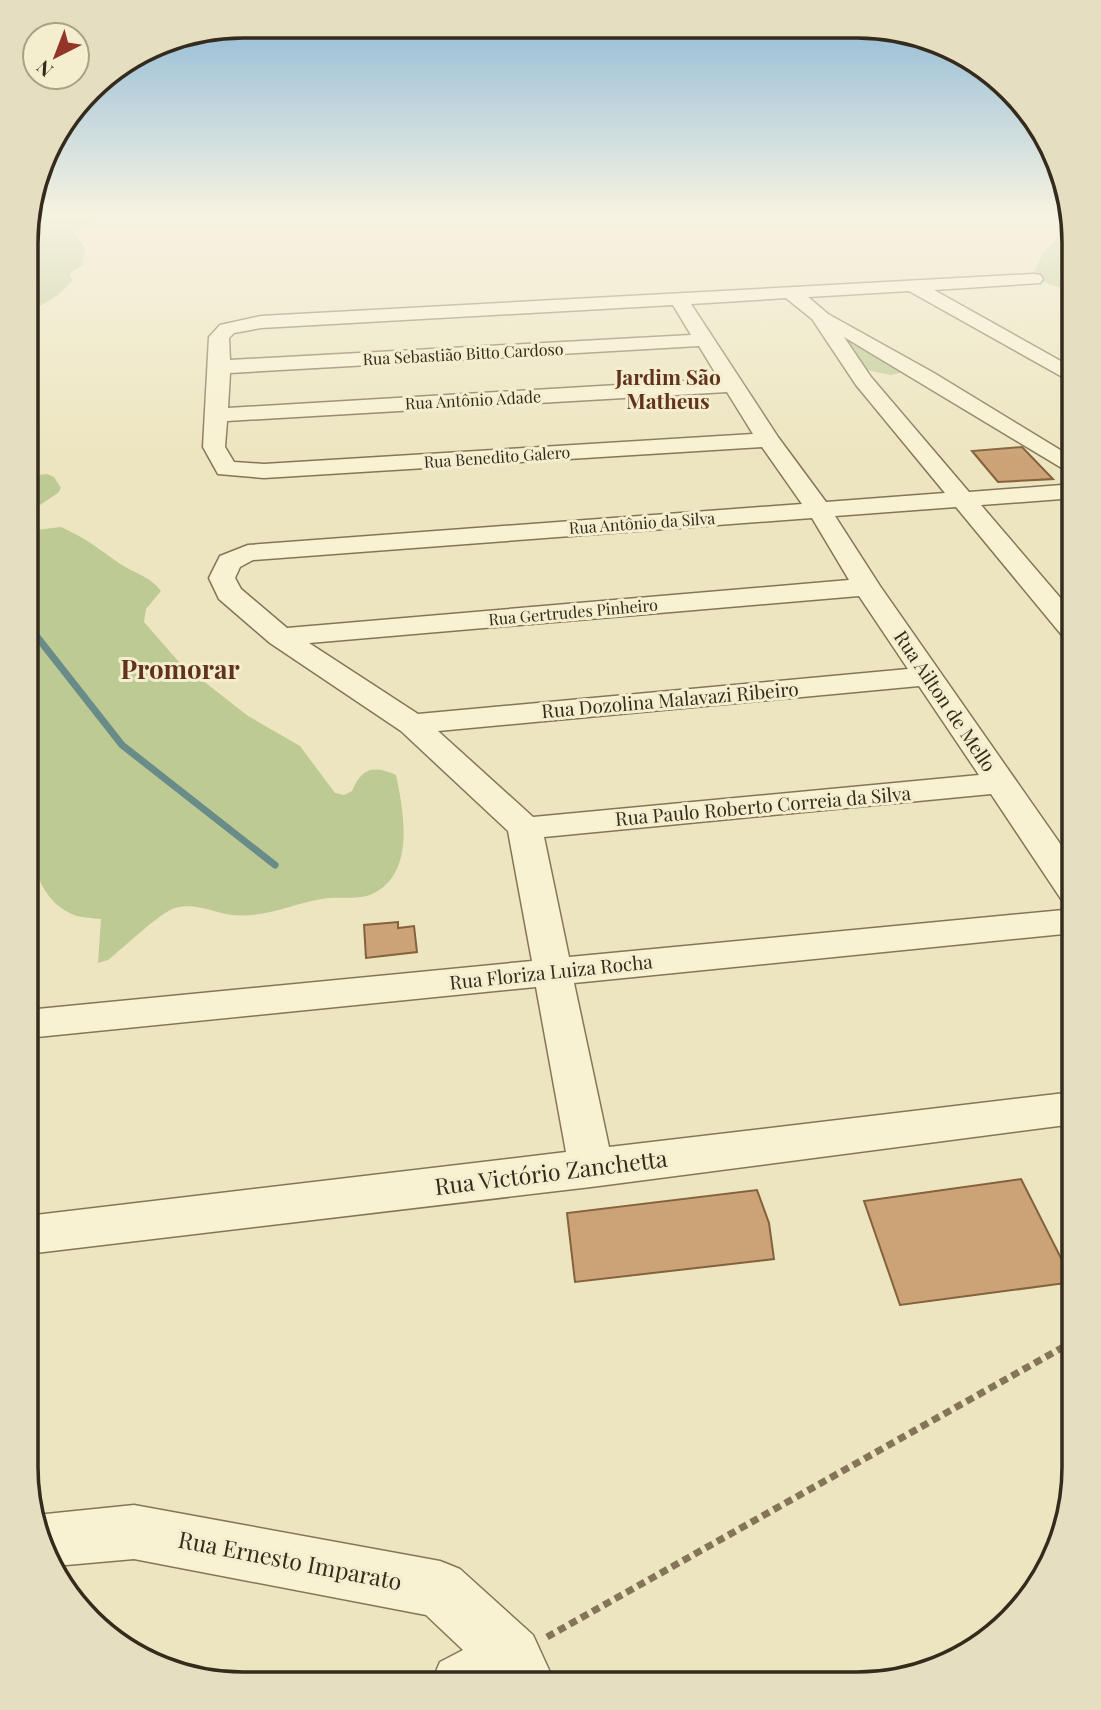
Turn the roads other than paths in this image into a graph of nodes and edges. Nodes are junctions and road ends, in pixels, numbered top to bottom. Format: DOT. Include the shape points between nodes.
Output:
graph roads {
  1 [pos="700,297"];
  2 [pos="796,297"];
  3 [pos="932,297"];
  4 [pos="678,298"];
  5 [pos="819,315"];
  6 [pos="705,340"];
  7 [pos="220,367"];
  8 [pos="1062,371"];
  9 [pos="927,377"];
  10 [pos="863,381"];
  11 [pos="732,385"];
  12 [pos="215,415"];
  13 [pos="768,440"];
  14 [pos="1062,461"];
  15 [pos="1062,492"];
  16 [pos="963,498"];
  17 [pos="819,510"];
  18 [pos="867,587"];
  19 [pos="1062,617"];
  20 [pos="280,637"];
  21 [pos="928,676"];
  22 [pos="412,724"];
  23 [pos="1001,783"];
  24 [pos="525,828"];
  25 [pos="1062,873"];
  26 [pos="1062,923"];
  27 [pos="551,972"];
  28 [pos="38,1023"];
  29 [pos="1062,1110"];
  30 [pos="591,1169"];
  31 [pos="38,1233"];
  32 [pos="52,1539"];
  33 [pos="519,1670"];
  1 -- 4 [label="street"];
  2 -- 5 [label="street"];
  3 -- 8 [label="street"];
  4 -- 6 [label="street, Rua Ailton de Mello"];
  4 -- 7 [label="street" via="261,322 227,329 219,337"];
  5 -- 9 [label="street"];
  5 -- 10 [label="street"];
  6 -- 7 [label="street, Rua Sebastião Bitto Cardoso"];
  6 -- 11 [label="street, Rua Ailton de Mello"];
  7 -- 12 [label="street"];
  9 -- 10 [label="street"];
  9 -- 14 [label="street"];
  10 -- 16 [label="street"];
  11 -- 12 [label="street, Rua Antônio Adade"];
  11 -- 13 [label="street, Rua Ailton de Mello"];
  12 -- 13 [label="street, Rua Benedito Galero" via="214,447 226,469 277,471"];
  13 -- 17 [label="street, Rua Ailton de Mello"];
  15 -- 16 [label="street, Rua Antônio da Silva"];
  16 -- 17 [label="street, Rua Antônio da Silva"];
  16 -- 19 [label="street"];
  17 -- 18 [label="street, Rua Ailton de Mello"];
  17 -- 20 [label="street, Rua Antônio da Silva" via="248,553 229,562 222,578 229,593"];
  18 -- 20 [label="street, Rua Gertrudes Pinheiro"];
  18 -- 21 [label="street, Rua Ailton de Mello"];
  20 -- 22 [label="street"];
  21 -- 22 [label="street, Rua Dozolina Malavazi Ribeiro"];
  21 -- 23 [label="street, Rua Ailton de Mello"];
  22 -- 24 [label="street"];
  23 -- 24 [label="street, Rua Paulo Roberto Correia da Silva"];
  23 -- 25 [label="street, Rua Ailton de Mello"];
  24 -- 27 [label="street"];
  26 -- 27 [label="street, Rua Floriza Luiza Rocha"];
  27 -- 28 [label="street, Rua Floriza Luiza Rocha"];
  27 -- 30 [label="street"];
  29 -- 30 [label="street, Rua Victório Zanchetta"];
  30 -- 31 [label="street, Rua Victório Zanchetta"];
  32 -- 33 [label="street, Rua Ernesto Imparato" via="134,1532 440,1589"];
}
